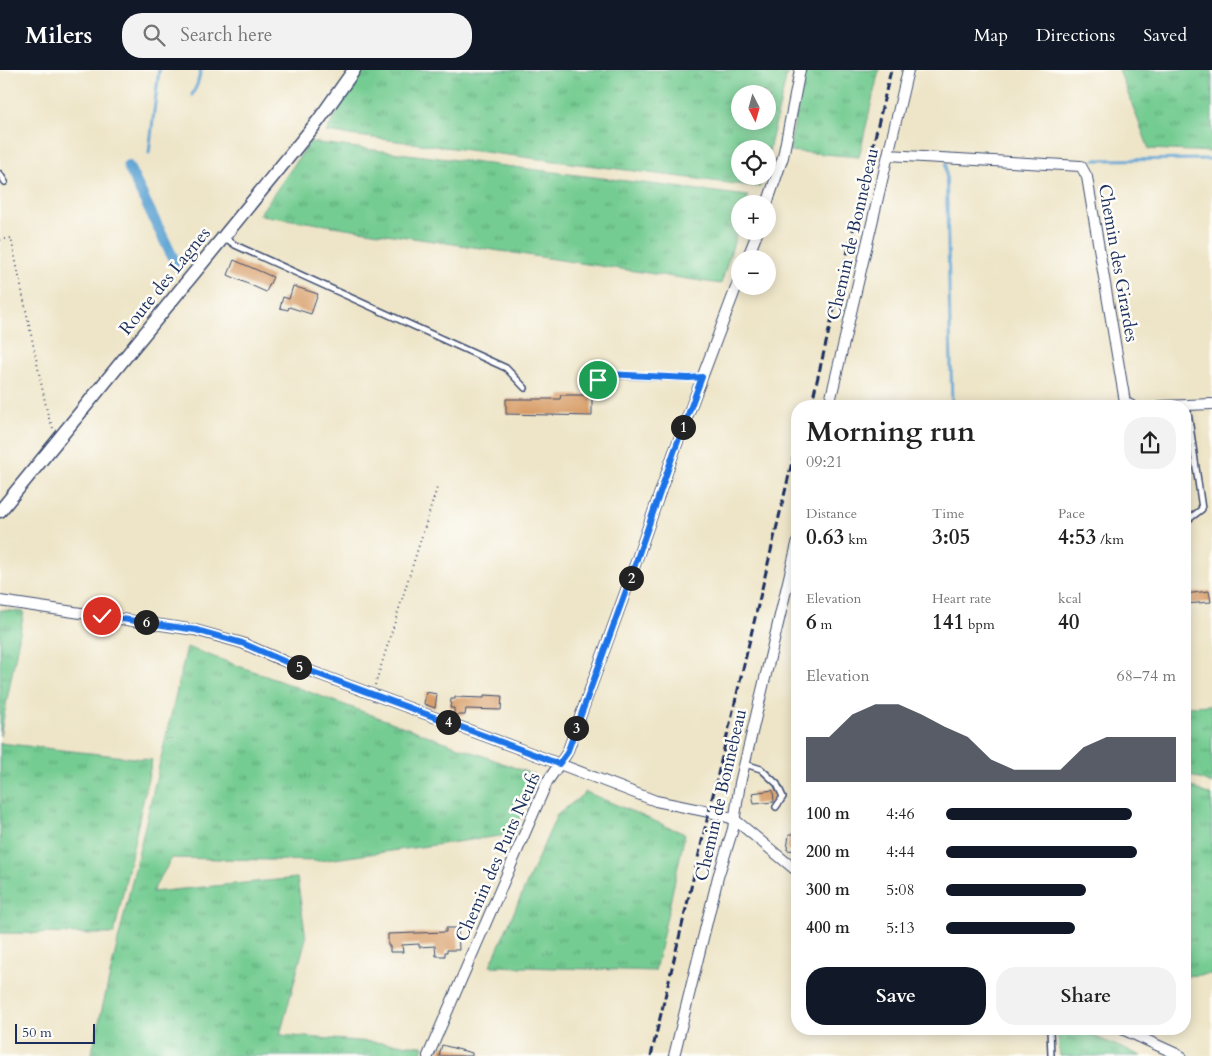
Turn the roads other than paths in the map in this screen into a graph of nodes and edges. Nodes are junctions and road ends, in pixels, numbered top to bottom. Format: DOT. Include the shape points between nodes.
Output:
graph roads {
  1 [pos="354,70"];
  2 [pos="800,70"];
  3 [pos="908,70"];
  4 [pos="888,155"];
  5 [pos="0,174"];
  6 [pos="4,182"];
  7 [pos="770,195"];
  8 [pos="224,236"];
  9 [pos="733,295"];
  10 [pos="702,377"];
  11 [pos="525,388"];
  12 [pos="590,390"];
  13 [pos="830,400"];
  14 [pos="1125,400"];
  15 [pos="1212,404"];
  16 [pos="1191,405"];
  17 [pos="1191,433"];
  18 [pos="0,511"];
  19 [pos="1191,517"];
  20 [pos="791,570"];
  21 [pos="0,601"];
  22 [pos="559,764"];
  23 [pos="745,764"];
  24 [pos="776,807"];
  25 [pos="734,819"];
  26 [pos="791,866"];
  27 [pos="1050,1035"];
  28 [pos="1135,1035"];
  29 [pos="428,1056"];
  30 [pos="674,1056"];
  31 [pos="1051,1056"];
  32 [pos="1181,1056"];
  1 -- 8 [label="street, Route des Lagnes"];
  2 -- 7 [label="street" via="783,157"];
  3 -- 4 [label="street, Chemin de Bonnebeau"];
  4 -- 13 [label="street, Chemin de Bonnebeau"];
  4 -- 14 [label="street, Chemin des Girardes" via="1081,166 1087,177"];
  5 -- 6 [label="lane"];
  8 -- 11 [label="lane" via="235,244 506,368"];
  8 -- 18 [label="street, Route des Lagnes"];
  9 -- 10 [label="street, Chemin des Puits Neufs"];
  10 -- 12 [label="lane" via="606,374"];
  10 -- 22 [label="street, Chemin des Puits Neufs" via="567,753"];
  15 -- 16 [label="street"];
  17 -- 19 [label="lane" via="1202,509"];
  20 -- 23 [label="street, Chemin de Bonnebeau"];
  21 -- 22 [label="street" via="196,630 242,643"];
  22 -- 25 [label="street" via="656,800"];
  22 -- 29 [label="street, Chemin des Puits Neufs" via="526,828"];
  23 -- 24 [label="lane" via="761,769 777,784 783,797"];
  23 -- 25 [label="street, Chemin de Bonnebeau"];
  25 -- 26 [label="street"];
  25 -- 30 [label="street, Chemin de Bonnebeau"];
  27 -- 31 [label="lane"];
  28 -- 32 [label="street"];
}
